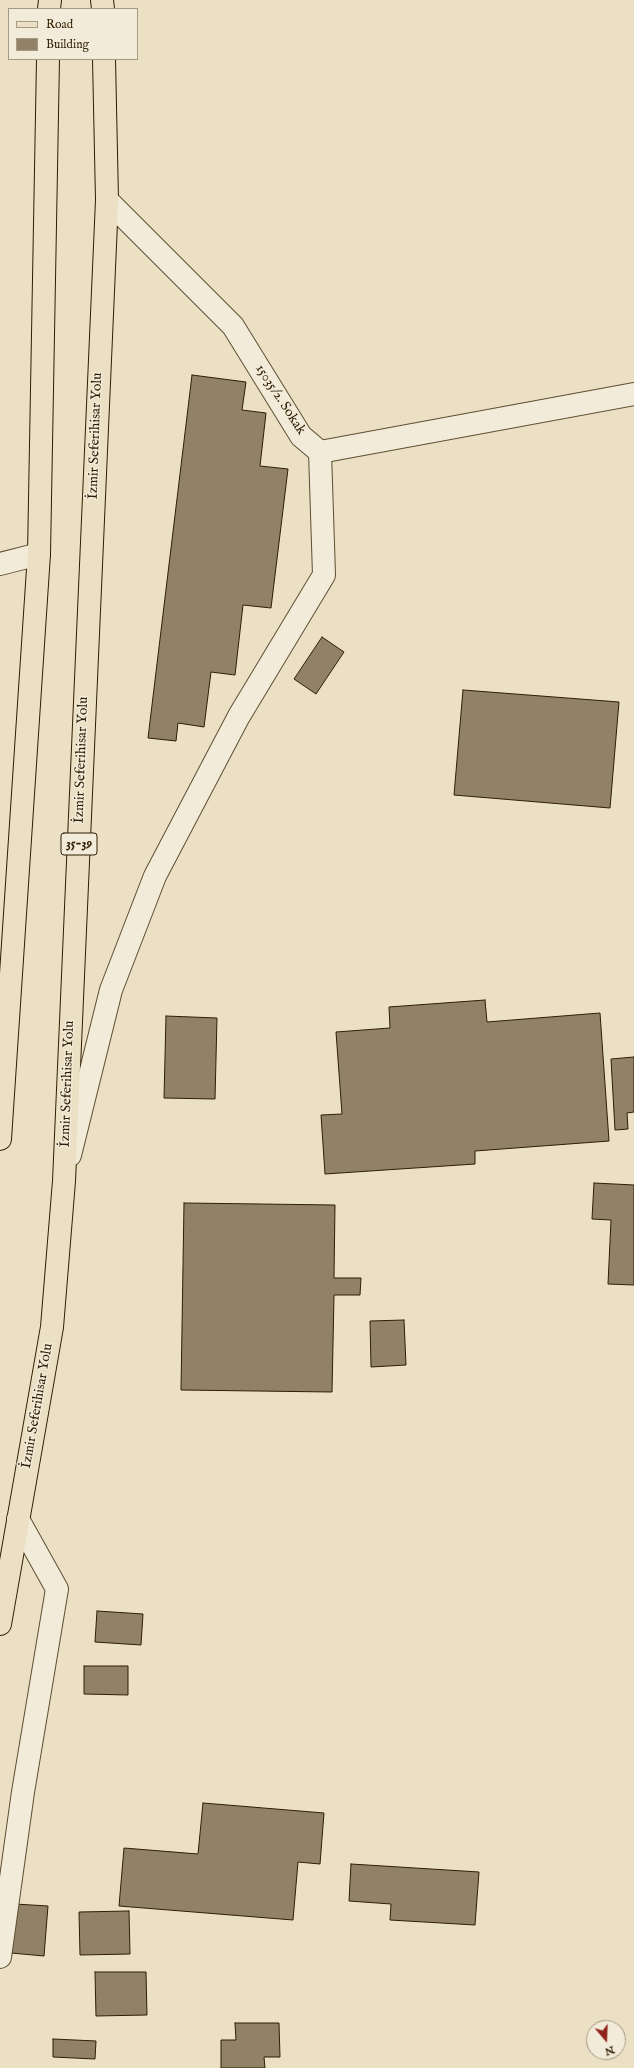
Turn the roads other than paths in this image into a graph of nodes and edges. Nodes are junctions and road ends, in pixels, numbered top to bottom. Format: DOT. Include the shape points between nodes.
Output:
graph roads {
  1 [pos="48,60"];
  2 [pos="104,60"];
  3 [pos="107,200"];
  4 [pos="634,394"];
  5 [pos="320,452"];
  6 [pos="39,554"];
  7 [pos="0,564"];
  8 [pos="0,1139"];
  9 [pos="64,1181"];
  10 [pos="18,1519"];
  11 [pos="0,1624"];
  12 [pos="0,1957"];
  1 -- 6 [label="main road"];
  2 -- 3 [label="main road, İzmir Seferihisar Yolu / 35-39"];
  3 -- 5 [label="street, 15035/2. Sokak" via="233,326 301,436"];
  3 -- 9 [label="main road, İzmir Seferihisar Yolu / 35-39"];
  4 -- 5 [label="street"];
  5 -- 9 [label="street" via="324,575 239,716 155,876 111,990"];
  6 -- 7 [label="street"];
  6 -- 8 [label="main road"];
  9 -- 10 [label="main road, İzmir Seferihisar Yolu / 35-39" via="52,1328"];
  10 -- 11 [label="main road, İzmir Seferihisar Yolu / 35-39"];
  10 -- 12 [label="street" via="57,1589 23,1792"];
}
